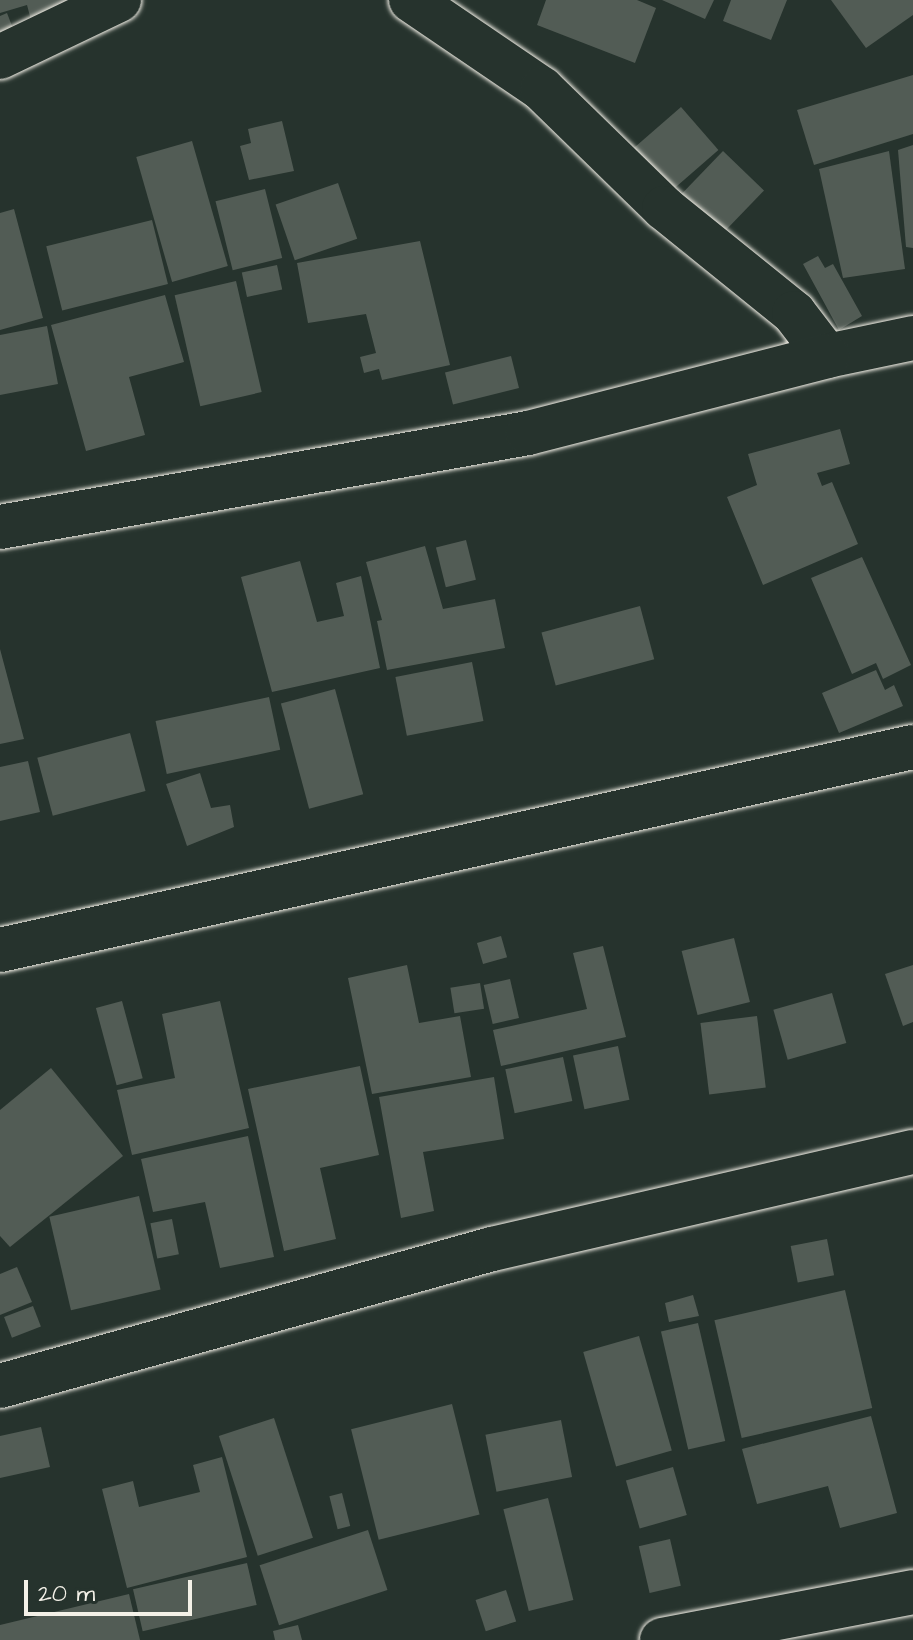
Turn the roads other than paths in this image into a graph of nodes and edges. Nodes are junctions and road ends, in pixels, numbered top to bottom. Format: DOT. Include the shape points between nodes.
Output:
graph roads {
  1 [pos="119,0"];
  2 [pos="411,0"];
  3 [pos="0,57"];
  4 [pos="913,338"];
  5 [pos="827,356"];
  6 [pos="0,527"];
  7 [pos="913,747"];
  8 [pos="0,950"];
  9 [pos="913,1152"];
  10 [pos="0,1386"];
  11 [pos="913,1592"];
  12 [pos="662,1640"];
  1 -- 3 [label="street"];
  2 -- 5 [label="street" via="542,89 691,233 794,313"];
  4 -- 5 [label="street"];
  5 -- 6 [label="street" via="528,433"];
  7 -- 8 [label="street"];
  9 -- 10 [label="street" via="492,1249"];
  11 -- 12 [label="street"];
}
